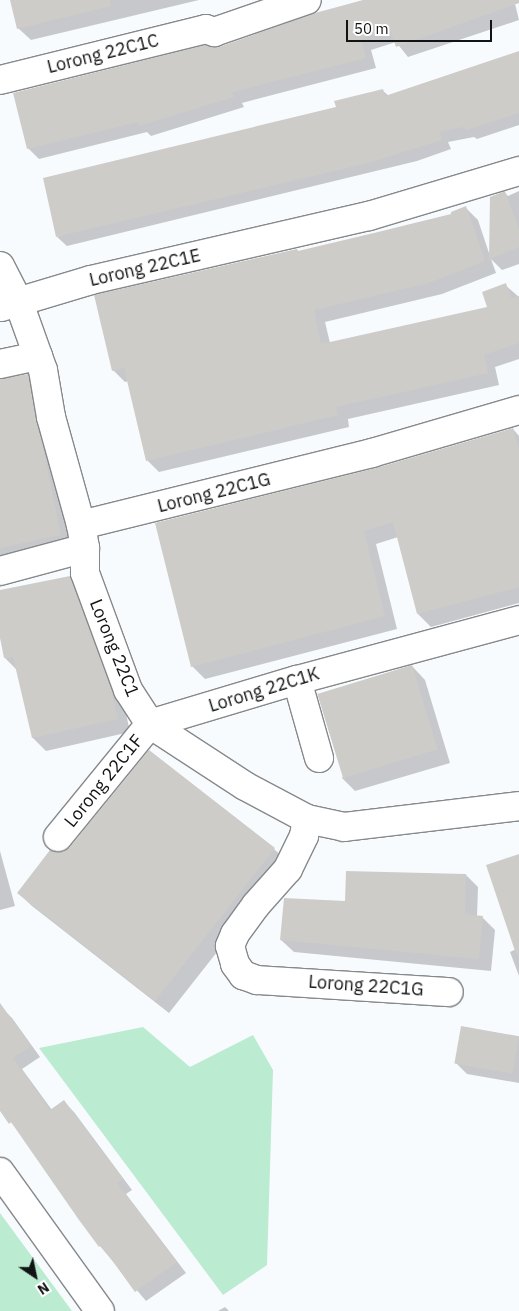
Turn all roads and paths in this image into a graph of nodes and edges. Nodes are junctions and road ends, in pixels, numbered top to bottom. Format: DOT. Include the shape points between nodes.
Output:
graph roads {
  1 [pos="307,0"];
  2 [pos="0,80"];
  3 [pos="519,171"];
  4 [pos="0,266"];
  5 [pos="9,305"];
  6 [pos="38,356"];
  7 [pos="0,364"];
  8 [pos="519,410"];
  9 [pos="83,536"];
  10 [pos="0,571"];
  11 [pos="519,620"];
  12 [pos="297,680"];
  13 [pos="150,724"];
  14 [pos="319,758"];
  15 [pos="519,806"];
  16 [pos="307,819"];
  17 [pos="58,837"];
  18 [pos="449,992"];
  19 [pos="0,1172"];
  20 [pos="100,1311"];
  1 -- 2 [label="street, Lorong 22C1C" via="214,32 206,29"];
  3 -- 5 [label="street, Lorong 22C1E" via="369,216 91,280"];
  4 -- 5 [label="street, Lorong 22C1"];
  5 -- 6 [label="street, Lorong 22C1"];
  6 -- 7 [label="street"];
  6 -- 9 [label="street, Lorong 22C1"];
  8 -- 9 [label="street, Lorong 22C1G"];
  9 -- 10 [label="street, Lorong 22C1G"];
  9 -- 13 [label="street, Lorong 22C1" via="85,573 128,690"];
  11 -- 12 [label="street, Lorong 22C1K"];
  12 -- 13 [label="street, Lorong 22C1K"];
  12 -- 14 [label="street"];
  13 -- 16 [label="street, Lorong 22C1" via="245,786"];
  13 -- 17 [label="street, Lorong 22C1F"];
  15 -- 16 [label="street, Lorong 22C1" via="344,827"];
  16 -- 18 [label="street, Lorong 22C1G" via="304,836 288,869 234,934 230,946 235,964 244,975 257,980"];
  19 -- 20 [label="street"];
}
